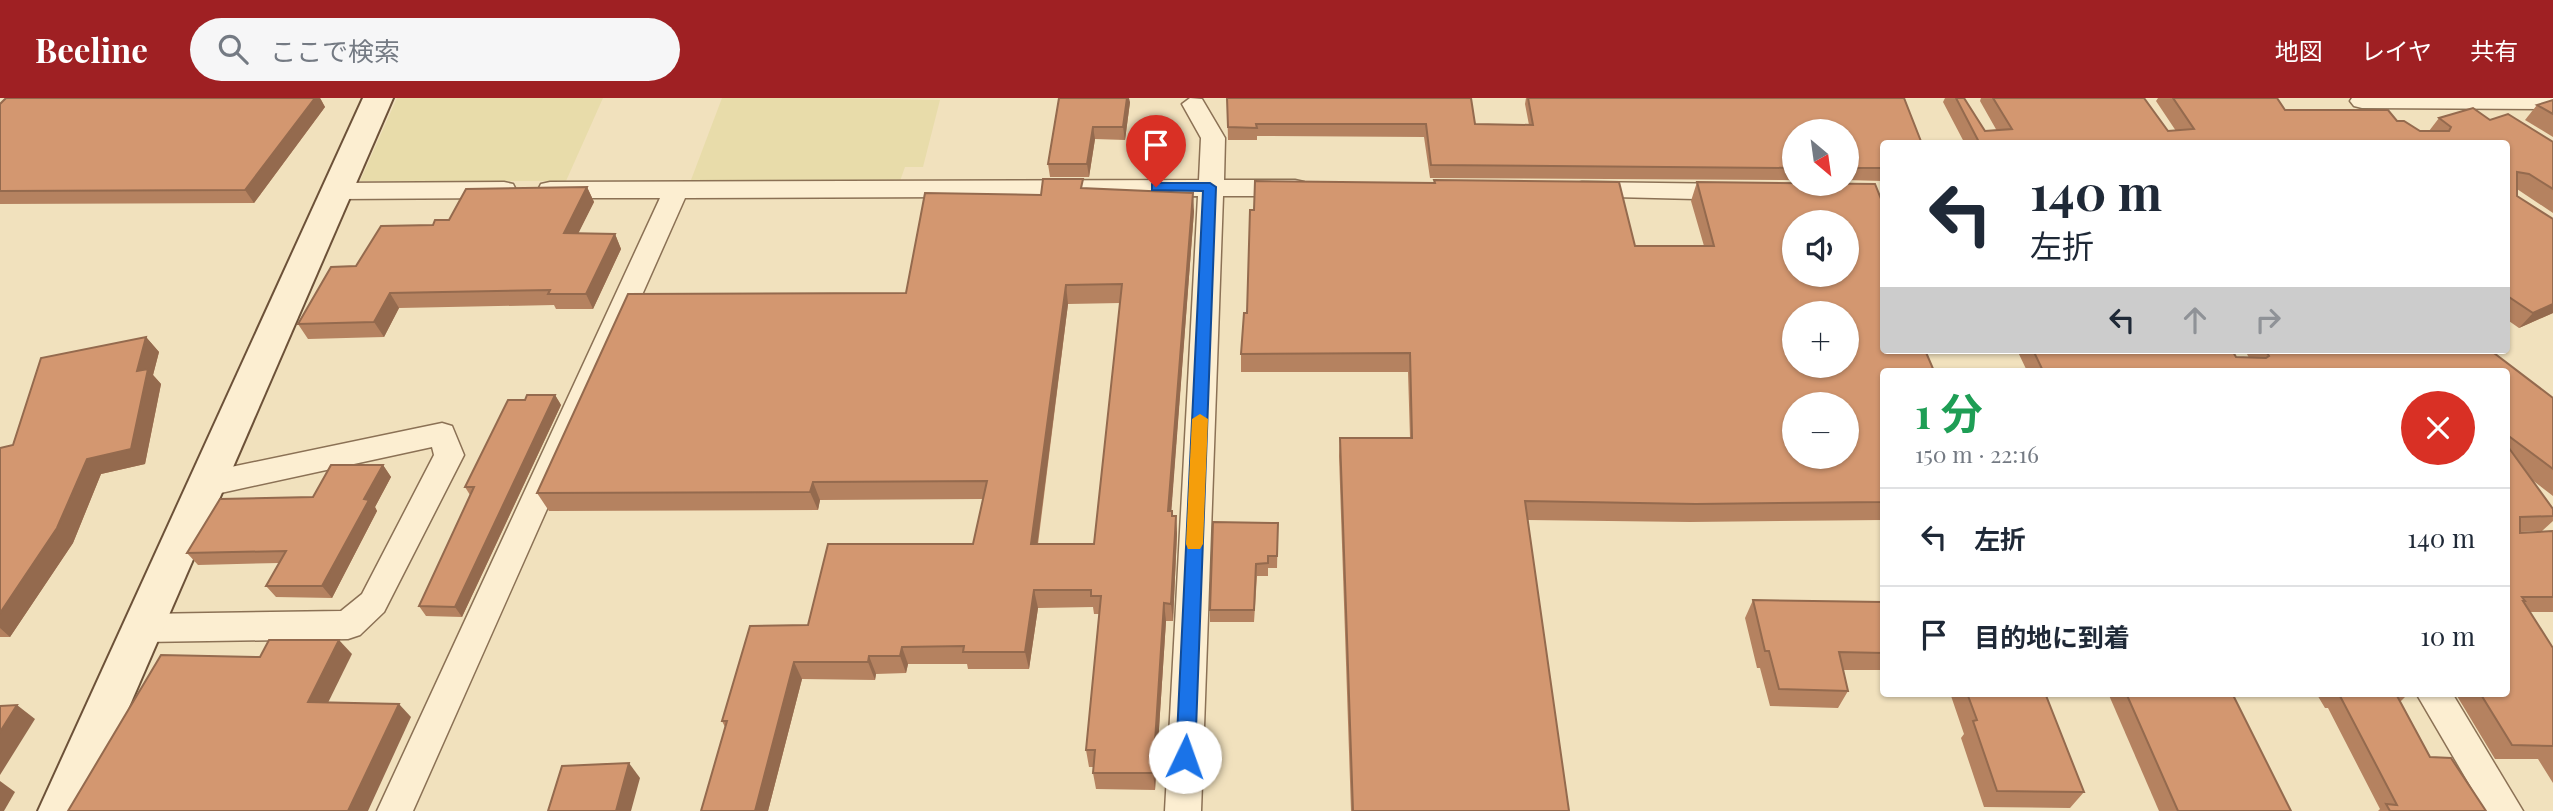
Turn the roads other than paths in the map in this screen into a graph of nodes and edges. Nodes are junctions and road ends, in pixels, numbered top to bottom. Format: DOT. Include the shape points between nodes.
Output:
graph roads {
  1 [pos="378,98"];
  2 [pos="2553,102"];
  3 [pos="2477,103"];
  4 [pos="1194,104"];
  5 [pos="2394,122"];
  6 [pos="2510,123"];
  7 [pos="1210,187"];
  8 [pos="1317,188"];
  9 [pos="676,190"];
  10 [pos="1564,190"];
  11 [pos="337,191"];
  12 [pos="1755,192"];
  13 [pos="206,484"];
  14 [pos="143,628"];
  15 [pos="2434,697"];
  16 [pos="61,811"];
  17 [pos="395,811"];
  18 [pos="1183,811"];
  19 [pos="2505,811"];
  1 -- 11 [label="street"];
  2 -- 3 [label="street"];
  3 -- 5 [label="street" via="2362,101"];
  3 -- 6 [label="street"];
  4 -- 7 [label="street" via="1213,138"];
  7 -- 8 [label="street"];
  7 -- 9 [label="street"];
  7 -- 18 [label="street"];
  9 -- 11 [label="street"];
  9 -- 17 [label="street"];
  10 -- 12 [label="street"];
  11 -- 13 [label="street"];
  13 -- 14 [label="street"];
  13 -- 14 [label="street" via="442,434 449,455 373,603 348,625"];
  14 -- 16 [label="street"];
  15 -- 19 [label="street"];
}
